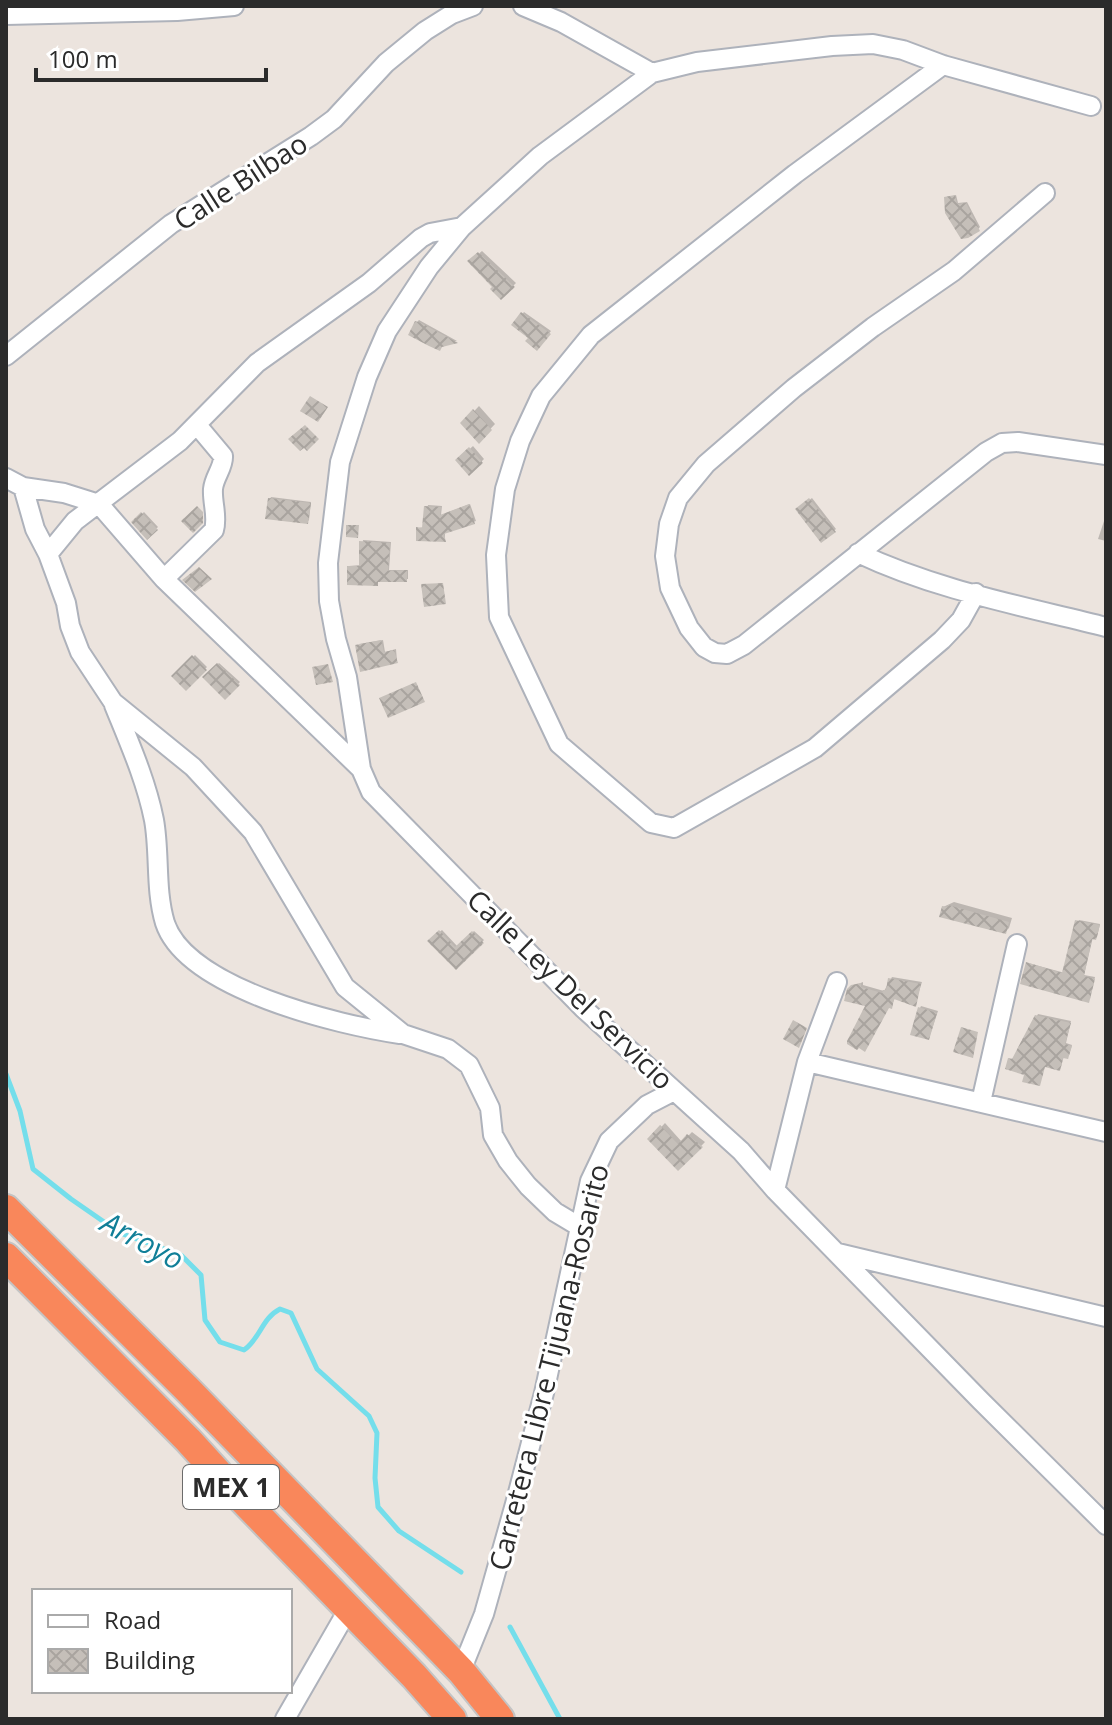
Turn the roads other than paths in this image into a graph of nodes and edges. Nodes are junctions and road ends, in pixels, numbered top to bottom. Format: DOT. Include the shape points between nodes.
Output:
graph roads {
  1 [pos="234,6"];
  2 [pos="473,6"];
  3 [pos="523,6"];
  4 [pos="212,7"];
  5 [pos="6,15"];
  6 [pos="943,65"];
  7 [pos="652,73"];
  8 [pos="1091,106"];
  9 [pos="1045,193"];
  10 [pos="462,227"];
  11 [pos="6,356"];
  12 [pos="197,425"];
  13 [pos="1106,455"];
  14 [pos="14,482"];
  15 [pos="99,504"];
  16 [pos="858,553"];
  17 [pos="48,554"];
  18 [pos="164,579"];
  19 [pos="976,593"];
  20 [pos="1106,627"];
  21 [pos="113,702"];
  22 [pos="361,769"];
  23 [pos="1017,944"];
  24 [pos="837,982"];
  25 [pos="403,1034"];
  26 [pos="807,1062"];
  27 [pos="674,1091"];
  28 [pos="981,1102"];
  29 [pos="1106,1132"];
  30 [pos="775,1190"];
  31 [pos="6,1209"];
  32 [pos="580,1227"];
  33 [pos="838,1253"];
  34 [pos="6,1257"];
  35 [pos="1106,1317"];
  36 [pos="1106,1501"];
  37 [pos="1087,1506"];
  38 [pos="1106,1525"];
  39 [pos="349,1608"];
  40 [pos="461,1671"];
  41 [pos="285,1719"];
  42 [pos="452,1719"];
  43 [pos="500,1719"];
  1 -- 4 [label="street"];
  2 -- 11 [label="street, Calle Bilbao" via="425,31 386,63 334,119 171,224"];
  3 -- 7 [label="street"];
  4 -- 5 [label="street"];
  6 -- 7 [label="street" via="873,44 697,62"];
  6 -- 8 [label="street"];
  6 -- 19 [label="street" via="651,284 591,335 541,396 505,489 496,555 499,617 559,744 651,823 674,828 815,748 942,640"];
  7 -- 10 [label="street" via="540,156"];
  9 -- 16 [label="street" via="954,271 794,388 706,464 678,498 665,556 670,588 689,628 704,647 727,654"];
  10 -- 12 [label="street" via="421,238 369,283 257,363"];
  10 -- 22 [label="street" via="387,331 340,462 329,601"];
  12 -- 15 [label="street"];
  12 -- 18 [label="street" via="223,456 213,486 216,521 214,530"];
  13 -- 16 [label="street" via="1002,443"];
  14 -- 15 [label="street"];
  14 -- 17 [label="street"];
  15 -- 17 [label="street" via="75,521"];
  15 -- 18 [label="street, Calle Ley Del Servicio"];
  16 -- 19 [label="street" via="894,570"];
  17 -- 21 [label="street" via="80,652"];
  18 -- 22 [label="street, Calle Ley Del Servicio"];
  19 -- 20 [label="street"];
  21 -- 25 [label="street" via="193,767 253,832 345,987"];
  21 -- 25 [label="street" via="144,780 166,925 179,945 201,966 256,996 355,1027"];
  22 -- 27 [label="street, Calle Ley Del Servicio" via="371,792 583,1008"];
  23 -- 28 [label="street"];
  24 -- 26 [label="street"];
  25 -- 32 [label="street" via="448,1049 469,1065 490,1108 493,1135 508,1161 555,1212"];
  26 -- 28 [label="street"];
  26 -- 30 [label="street"];
  27 -- 30 [label="street, Calle Ley Del Servicio" via="741,1151"];
  27 -- 32 [label="street, Carretera Libre Tijuana-Rosarito" via="647,1105 609,1141 590,1181"];
  28 -- 29 [label="street"];
  30 -- 33 [label="street, Calle Ley Del Servicio"];
  31 -- 40 [label="highway, MEX 1"];
  32 -- 40 [label="street, Carretera Libre Tijuana-Rosarito" via="515,1504 484,1614"];
  33 -- 35 [label="street"];
  33 -- 37 [label="street, Calle Ley Del Servicio"];
  34 -- 39 [label="highway, MEX 1"];
  36 -- 37 [label="street"];
  37 -- 38 [label="street, Calle Ley Del Servicio"];
  39 -- 41 [label="street"];
  39 -- 42 [label="highway, MEX 1"];
  40 -- 43 [label="highway, MEX 1"];
}
